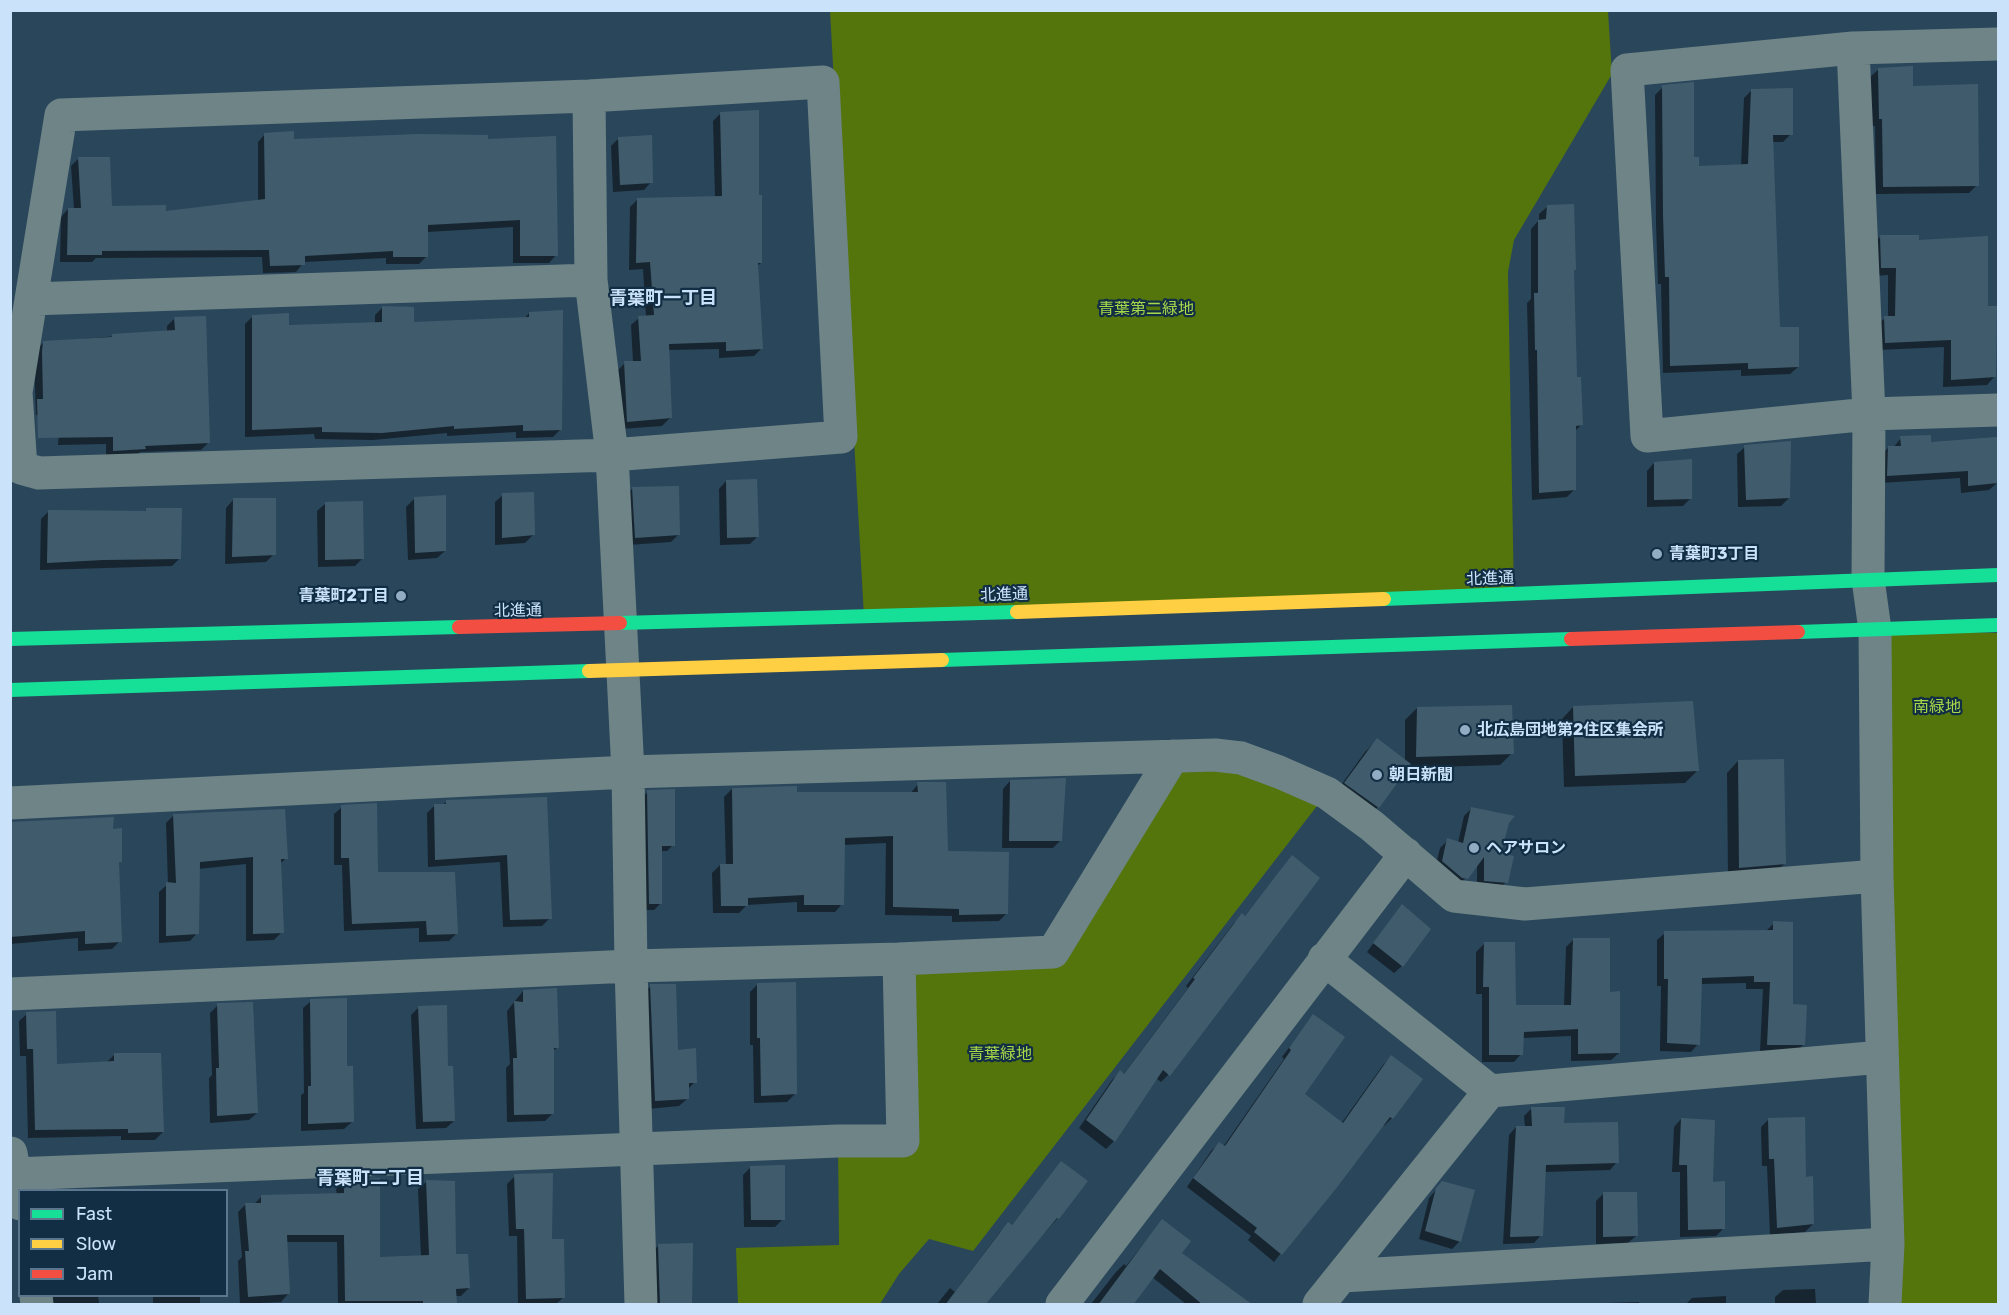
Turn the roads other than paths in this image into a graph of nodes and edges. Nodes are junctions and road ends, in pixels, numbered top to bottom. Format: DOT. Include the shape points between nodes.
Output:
graph roads {
  1 [pos="1998,44"];
  2 [pos="1852,48"];
  3 [pos="589,96"];
  4 [pos="591,280"];
  5 [pos="31,299"];
  6 [pos="1998,410"];
  7 [pos="1869,414"];
  8 [pos="612,456"];
  9 [pos="1998,575"];
  10 [pos="1868,579"];
  11 [pos="621,624"];
  12 [pos="1998,625"];
  13 [pos="1875,630"];
  14 [pos="10,639"];
  15 [pos="622,670"];
  16 [pos="10,690"];
  17 [pos="1173,756"];
  18 [pos="628,772"];
  19 [pos="10,803"];
  20 [pos="1406,854"];
  21 [pos="1877,876"];
  22 [pos="899,959"];
  23 [pos="1324,959"];
  24 [pos="631,966"];
  25 [pos="10,994"];
  26 [pos="1882,1057"];
  27 [pos="1490,1091"];
  28 [pos="638,1149"];
  29 [pos="15,1177"];
  30 [pos="1888,1244"];
  31 [pos="1342,1276"];
  32 [pos="641,1305"];
  33 [pos="1062,1305"];
  34 [pos="1319,1305"];
  35 [pos="1885,1305"];
  1 -- 2 [label="street"];
  2 -- 7 [label="street"];
  2 -- 7 [label="street" via="1627,70 1647,436"];
  3 -- 4 [label="street"];
  3 -- 5 [label="street" via="61,115"];
  3 -- 8 [label="street" via="823,82 841,437"];
  4 -- 5 [label="street"];
  4 -- 8 [label="street"];
  5 -- 8 [label="street" via="15,392 21,468 39,473"];
  6 -- 7 [label="street"];
  7 -- 10 [label="street"];
  8 -- 11 [label="street"];
  9 -- 10 [label="street, 北進通"];
  10 -- 11 [label="street, 北進通" via="1514,595"];
  10 -- 13 [label="street"];
  11 -- 14 [label="street, 北進通"];
  11 -- 15 [label="street"];
  12 -- 13 [label="street"];
  13 -- 15 [label="street"];
  13 -- 21 [label="street"];
  15 -- 16 [label="street"];
  15 -- 18 [label="street"];
  17 -- 18 [label="street"];
  17 -- 20 [label="street" via="1241,758 1279,772 1327,793"];
  17 -- 22 [label="street" via="1053,952"];
  18 -- 19 [label="street"];
  18 -- 24 [label="street"];
  20 -- 21 [label="street" via="1454,896 1526,904"];
  20 -- 23 [label="street"];
  21 -- 26 [label="street"];
  22 -- 24 [label="street"];
  22 -- 28 [label="street" via="903,1141"];
  23 -- 27 [label="street"];
  23 -- 33 [label="street"];
  24 -- 25 [label="street"];
  24 -- 28 [label="street"];
  26 -- 27 [label="street"];
  26 -- 30 [label="street"];
  27 -- 31 [label="street"];
  28 -- 29 [label="street"];
  28 -- 32 [label="street"];
  30 -- 31 [label="street"];
  30 -- 35 [label="street"];
  31 -- 34 [label="street"];
}
